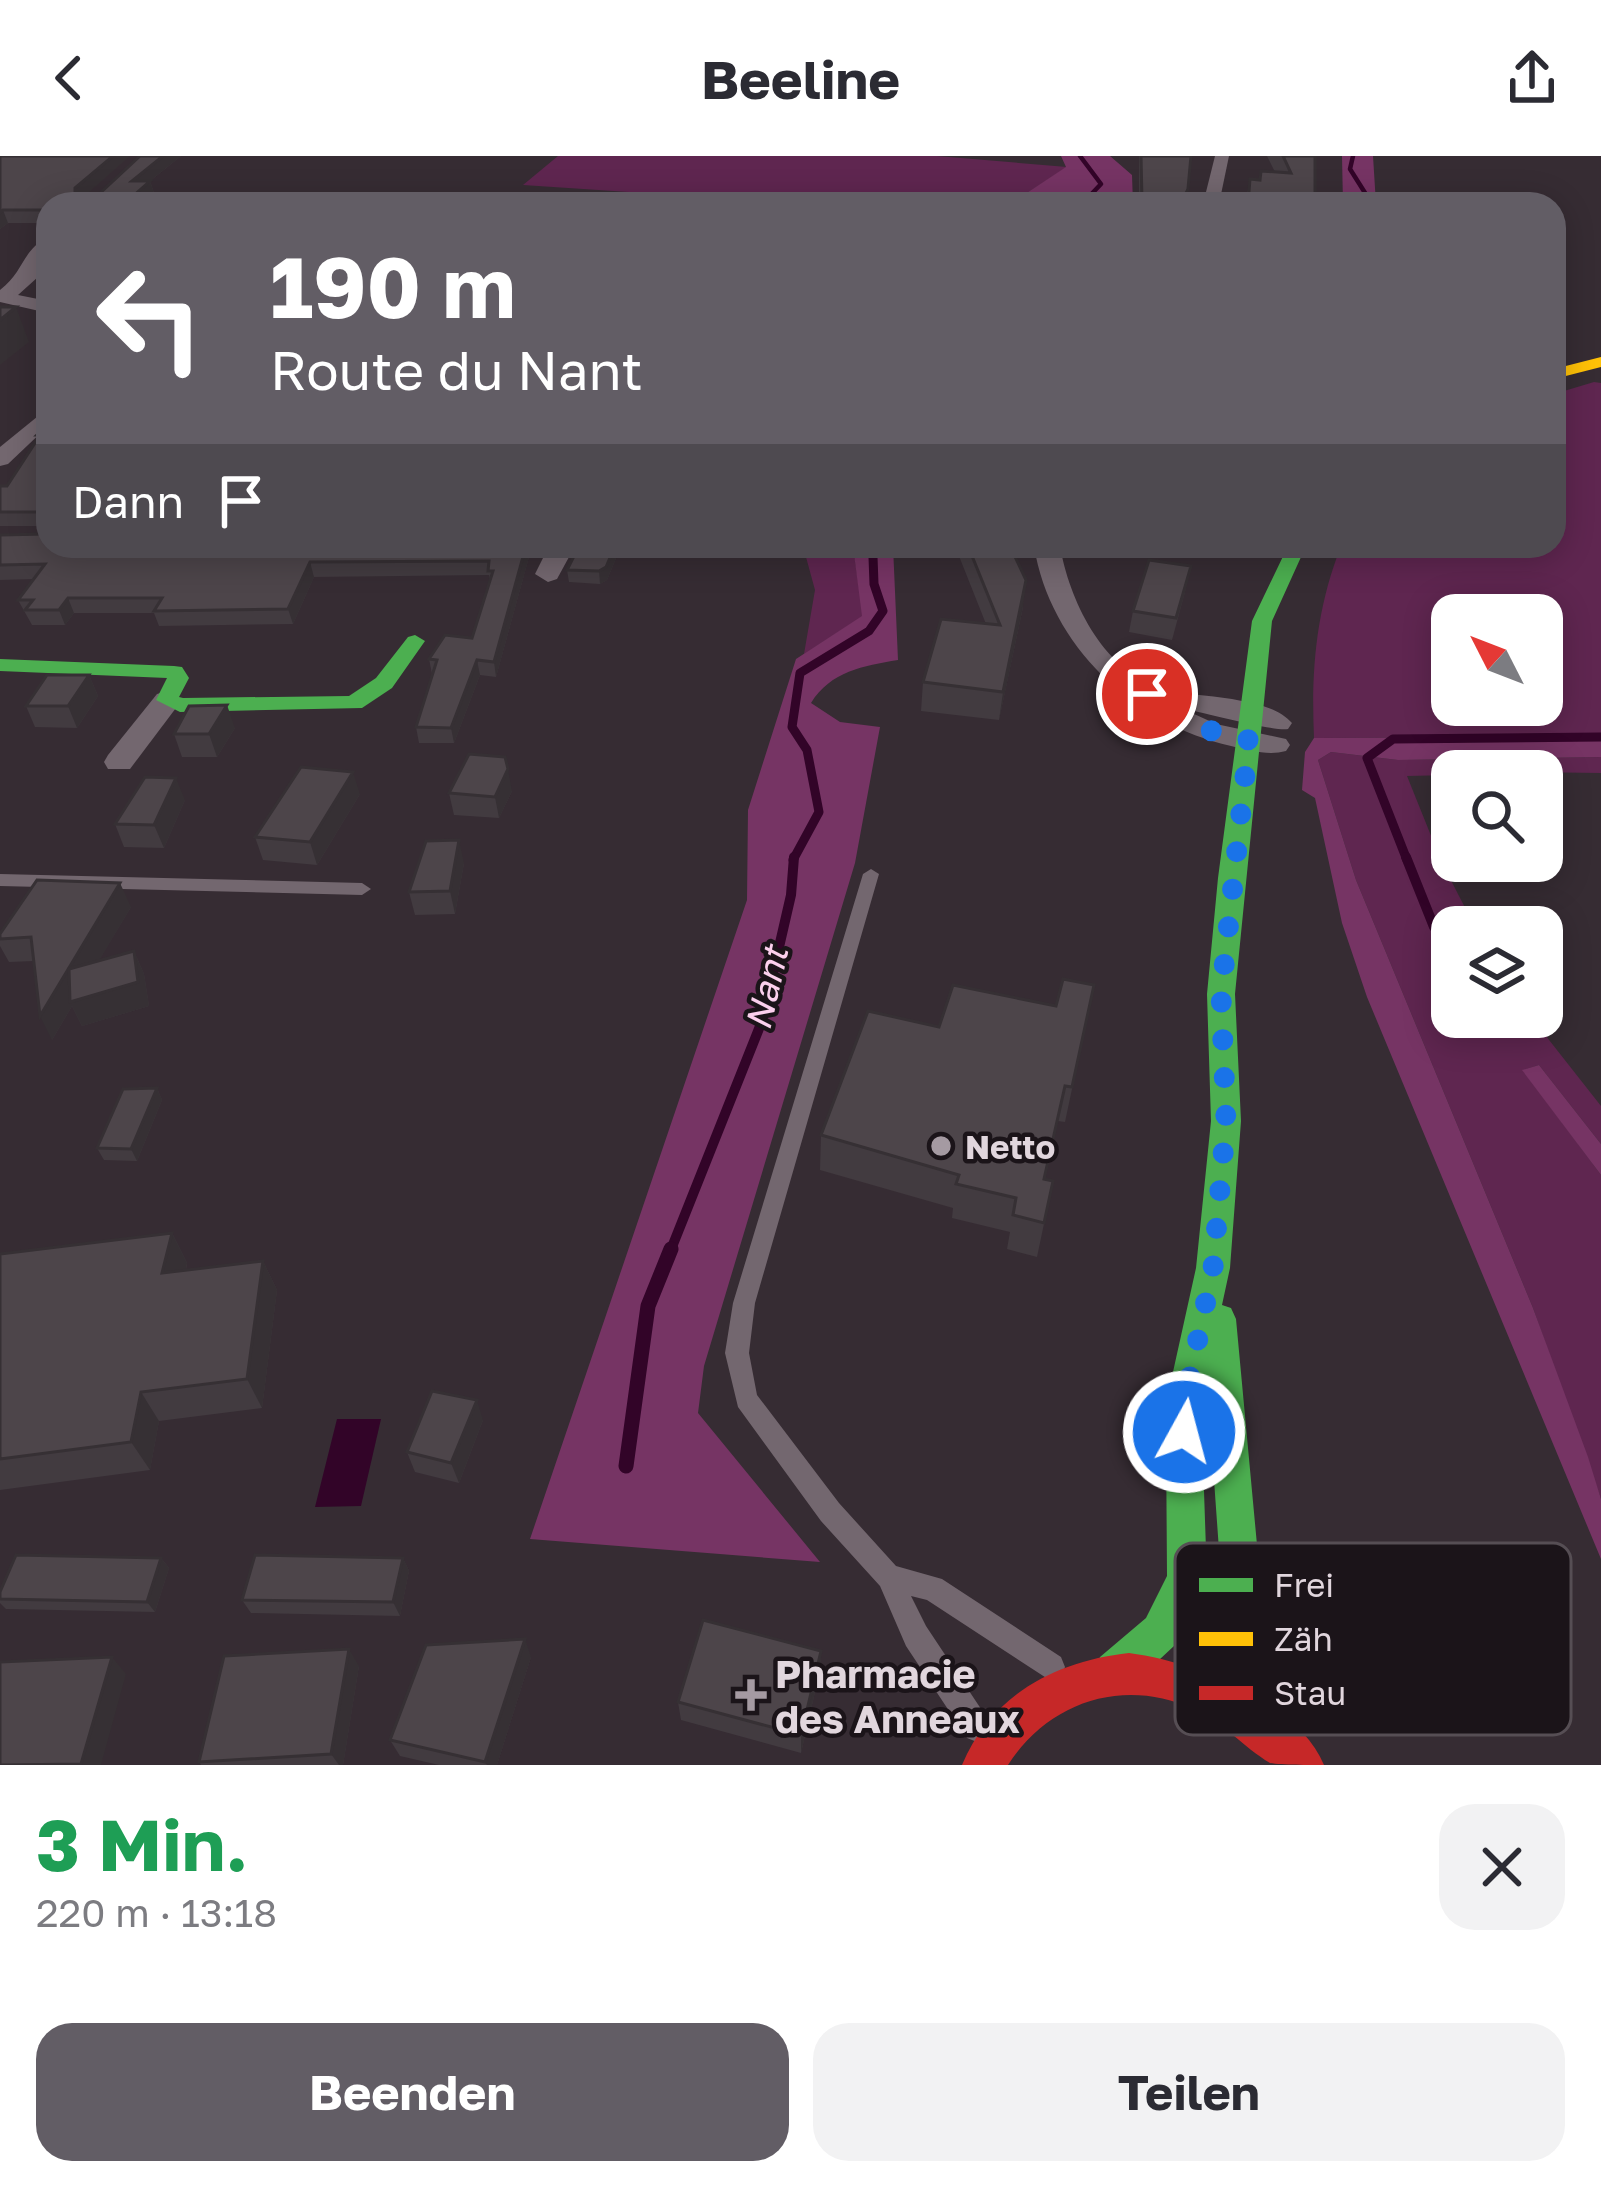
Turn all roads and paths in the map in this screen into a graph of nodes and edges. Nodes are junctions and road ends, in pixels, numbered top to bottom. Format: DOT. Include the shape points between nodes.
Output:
graph roads {
  1 [pos="1222,156"];
  2 [pos="1213,192"];
  3 [pos="31,263"];
  4 [pos="36,304"];
  5 [pos="1601,362"];
  6 [pos="1566,371"];
  7 [pos="36,425"];
  8 [pos="0,459"];
  9 [pos="556,558"];
  10 [pos="1049,558"];
  11 [pos="1292,558"];
  12 [pos="548,574"];
  13 [pos="415,641"];
  14 [pos="0,665"];
  15 [pos="167,700"];
  16 [pos="1265,737"];
  17 [pos="119,762"];
  18 [pos="871,874"];
  19 [pos="0,880"];
  20 [pos="362,889"];
  21 [pos="1249,1020"];
  22 [pos="1226,1121"];
  23 [pos="1213,1268"];
  24 [pos="1186,1543"];
  25 [pos="1239,1543"];
  26 [pos="889,1577"];
  27 [pos="1175,1612"];
  28 [pos="1115,1672"];
  29 [pos="1175,1679"];
  30 [pos="1077,1680"];
  31 [pos="1274,1735"];
  32 [pos="987,1757"];
  33 [pos="1303,1765"];
  1 -- 2 [label="street"];
  3 -- 4 [label="street" via="28,277 3,297"];
  5 -- 6 [label="main road"];
  7 -- 8 [label="street"];
  9 -- 12 [label="street"];
  10 -- 16 [label="street" via="1072,620 1111,667 1147,694"];
  11 -- 16 [label="main road"];
  13 -- 15 [label="main road" via="360,705"];
  14 -- 15 [label="main road" via="159,668 178,678"];
  15 -- 17 [label="street"];
  16 -- 22 [label="main road" via="1221,994"];
  18 -- 26 [label="lane" via="744,1303 737,1353 756,1417"];
  19 -- 20 [label="lane"];
  21 -- 22 [label="main road"];
  22 -- 23 [label="main road"];
  23 -- 24 [label="main road" via="1184,1432"];
  23 -- 25 [label="main road"];
  26 -- 30 [label="lane" via="933,1588"];
  26 -- 32 [label="lane"];
  27 -- 28 [label="main road" via="1162,1636"];
  28 -- 29 [label="main road"];
  28 -- 30 [label="main road"];
  30 -- 32 [label="main road" via="1015,1719"];
  31 -- 33 [label="main road"];
}
